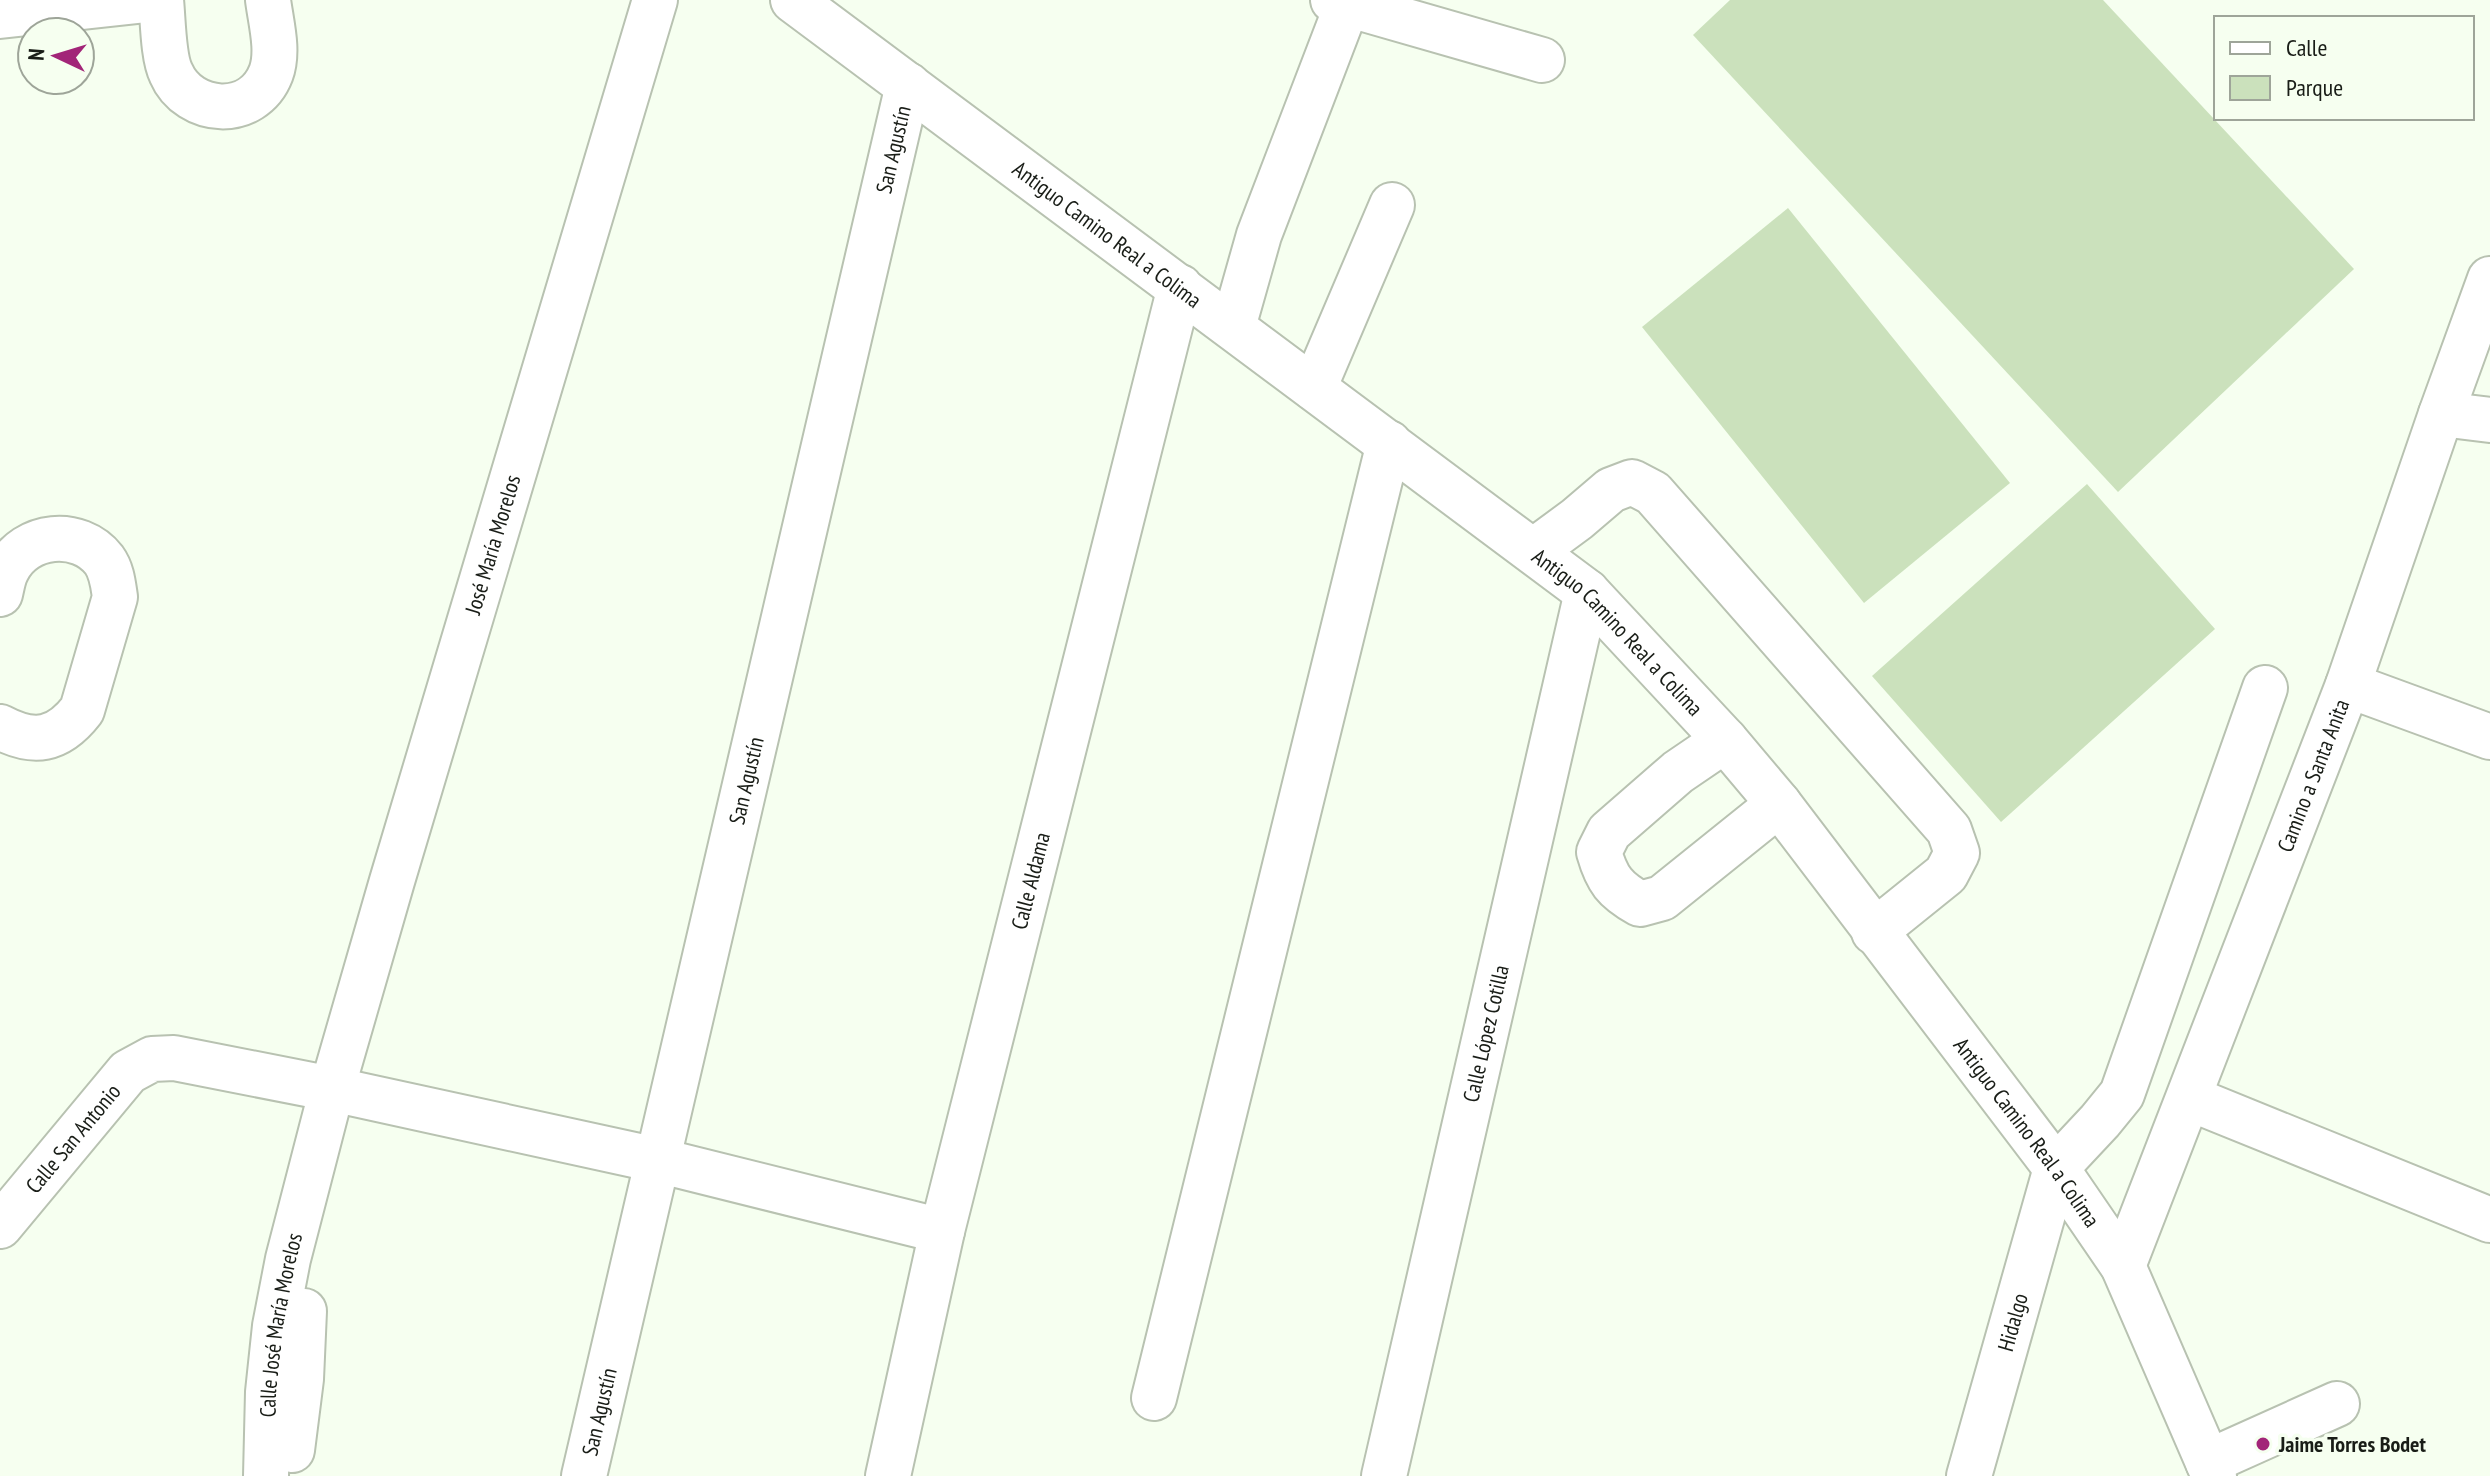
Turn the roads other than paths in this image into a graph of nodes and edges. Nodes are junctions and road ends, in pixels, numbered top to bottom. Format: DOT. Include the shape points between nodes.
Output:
graph roads {
  1 [pos="147,0"];
  2 [pos="161,0"];
  3 [pos="268,0"];
  4 [pos="655,0"];
  5 [pos="793,0"];
  6 [pos="1343,2"];
  7 [pos="0,16"];
  8 [pos="1542,60"];
  9 [pos="908,85"];
  10 [pos="1392,205"];
  11 [pos="2490,279"];
  12 [pos="1180,287"];
  13 [pos="1233,327"];
  14 [pos="1314,388"];
  15 [pos="2441,414"];
  16 [pos="2490,420"];
  17 [pos="1389,443"];
  18 [pos="1535,550"];
  19 [pos="1587,592"];
  20 [pos="0,594"];
  21 [pos="2348,685"];
  22 [pos="2265,688"];
  23 [pos="0,727"];
  24 [pos="2490,737"];
  25 [pos="1725,740"];
  26 [pos="1779,804"];
  27 [pos="1874,932"];
  28 [pos="332,1089"];
  29 [pos="2189,1098"];
  30 [pos="657,1160"];
  31 [pos="2056,1168"];
  32 [pos="310,1177"];
  33 [pos="2490,1220"];
  34 [pos="0,1226"];
  35 [pos="942,1231"];
  36 [pos="2123,1266"];
  37 [pos="1154,1398"];
  38 [pos="2337,1404"];
  39 [pos="2211,1469"];
  40 [pos="266,1476"];
  41 [pos="288,1476"];
  42 [pos="584,1476"];
  43 [pos="888,1476"];
  44 [pos="1384,1476"];
  45 [pos="1969,1476"];
  1 -- 7 [label="street"];
  2 -- 3 [label="street" via="169,70 178,86 192,99 228,107 253,96 270,74 274,56"];
  4 -- 28 [label="street, José María Morelos"];
  5 -- 9 [label="street, Antiguo Camino Real a Colima"];
  6 -- 8 [label="street"];
  6 -- 13 [label="street" via="1259,235"];
  9 -- 12 [label="street, Antiguo Camino Real a Colima"];
  9 -- 30 [label="street, San Agustín"];
  10 -- 14 [label="street"];
  11 -- 15 [label="street, Camino a Santa Anita"];
  12 -- 13 [label="street, Antiguo Camino Real a Colima"];
  12 -- 35 [label="street, Calle Aldama"];
  13 -- 14 [label="street, Antiguo Camino Real a Colima"];
  14 -- 17 [label="street, Antiguo Camino Real a Colima"];
  15 -- 16 [label="street"];
  15 -- 21 [label="street, Camino a Santa Anita"];
  17 -- 18 [label="street, Antiguo Camino Real a Colima"];
  17 -- 37 [label="street"];
  18 -- 19 [label="street, Antiguo Camino Real a Colima"];
  18 -- 27 [label="street" via="1611,490 1632,482 1653,493 1949,830 1957,853 1946,874"];
  19 -- 25 [label="street, Antiguo Camino Real a Colima"];
  19 -- 44 [label="street, Calle López Cotilla"];
  20 -- 23 [label="street" via="6,571 18,555 52,538 71,539 104,560 115,597 82,710 70,725 35,739"];
  21 -- 24 [label="street"];
  21 -- 29 [label="street, Camino a Santa Anita"];
  22 -- 31 [label="street" via="2122,1094"];
  25 -- 26 [label="street, Antiguo Camino Real a Colima"];
  25 -- 26 [label="street" via="1678,772 1609,832 1599,852 1605,873 1620,893 1640,904 1662,898"];
  26 -- 27 [label="street, Antiguo Camino Real a Colima"];
  27 -- 31 [label="street, Antiguo Camino Real a Colima"];
  28 -- 30 [label="street"];
  28 -- 32 [label="street, Calle José María Morelos"];
  28 -- 34 [label="street, Calle San Antonio" via="174,1058 152,1059 128,1072"];
  29 -- 33 [label="street"];
  29 -- 36 [label="street, Camino a Santa Anita"];
  30 -- 35 [label="street"];
  30 -- 42 [label="street, San Agustín"];
  31 -- 36 [label="street, Antiguo Camino Real a Colima"];
  31 -- 45 [label="street, Hidalgo"];
  32 -- 40 [label="street, Calle José María Morelos" via="275,1326"];
  32 -- 41 [label="street, Calle José María Morelos" via="301,1379"];
  35 -- 43 [label="street, Calle Aldama"];
  36 -- 39 [label="street, Antiguo Camino Real a Colima"];
  38 -- 39 [label="street"];
}
